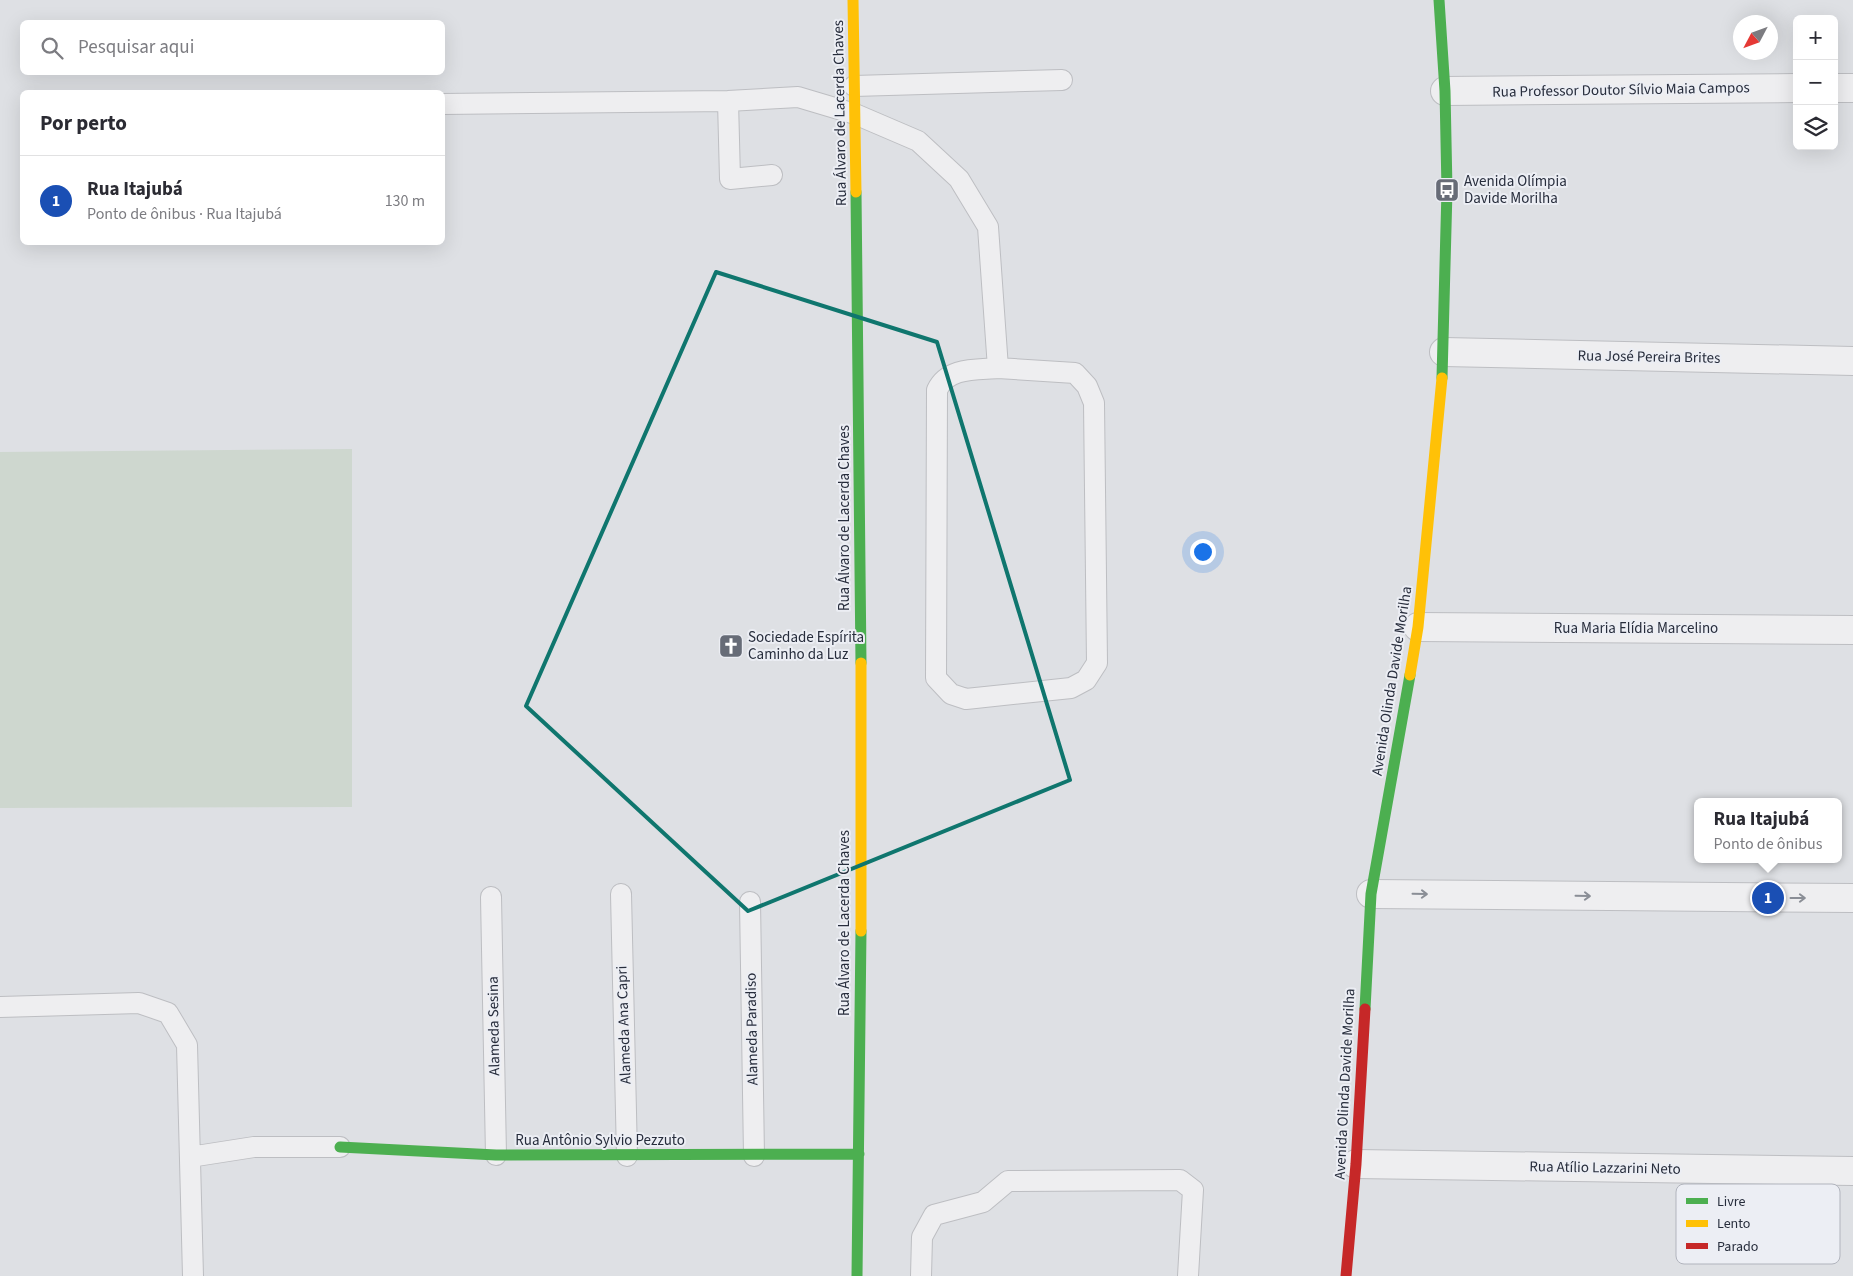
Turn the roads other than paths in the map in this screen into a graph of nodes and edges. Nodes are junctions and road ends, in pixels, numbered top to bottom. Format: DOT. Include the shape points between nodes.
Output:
graph roads {
  1 [pos="853,0"];
  2 [pos="1439,0"];
  3 [pos="1062,80"];
  4 [pos="854,86"];
  5 [pos="1793,88"];
  6 [pos="1838,88"];
  7 [pos="1853,88"];
  8 [pos="1445,91"];
  9 [pos="728,101"];
  10 [pos="445,104"];
  11 [pos="855,114"];
  12 [pos="772,175"];
  13 [pos="1444,352"];
  14 [pos="1853,361"];
  15 [pos="998,368"];
  16 [pos="1418,627"];
  17 [pos="1853,630"];
  18 [pos="621,894"];
  19 [pos="1371,894"];
  20 [pos="491,897"];
  21 [pos="1853,898"];
  22 [pos="750,902"];
  23 [pos="0,1007"];
  24 [pos="340,1147"];
  25 [pos="859,1154"];
  26 [pos="496,1155"];
  27 [pos="627,1156"];
  28 [pos="754,1156"];
  29 [pos="190,1157"];
  30 [pos="1356,1164"];
  31 [pos="1853,1171"];
  32 [pos="193,1276"];
  33 [pos="857,1276"];
  34 [pos="922,1276"];
  35 [pos="1188,1276"];
  36 [pos="1346,1276"];
  1 -- 4 [label="street, Rua Álvaro de Lacerda Chaves"];
  2 -- 8 [label="street, Avenida Olinda Davide Morilha"];
  3 -- 4 [label="lane"];
  4 -- 11 [label="street, Rua Álvaro de Lacerda Chaves"];
  5 -- 8 [label="street, Rua Professor Doutor Sílvio Maia Campos"];
  6 -- 7 [label="street"];
  8 -- 13 [label="street, Avenida Olinda Davide Morilha"];
  9 -- 10 [label="lane"];
  9 -- 11 [label="lane" via="798,96"];
  9 -- 12 [label="lane" via="730,179"];
  11 -- 15 [label="lane" via="918,141 959,179 988,227"];
  11 -- 25 [label="street, Rua Álvaro de Lacerda Chaves" via="860,529"];
  13 -- 14 [label="street, Rua José Pereira Brites"];
  13 -- 16 [label="street, Avenida Olinda Davide Morilha"];
  15 -- 15 [label="lane" via="959,371 941,381 937,390 936,678 951,694 966,699 1070,688 1086,680 1097,663 1094,402 1087,386 1075,373"];
  16 -- 17 [label="street, Rua Maria Elídia Marcelino"];
  16 -- 19 [label="street, Avenida Olinda Davide Morilha"];
  18 -- 27 [label="lane, Alameda Ana Capri"];
  19 -- 21 [label="street, one-way"];
  19 -- 30 [label="street, Avenida Olinda Davide Morilha"];
  20 -- 26 [label="lane, Alameda Sesina"];
  22 -- 28 [label="lane, Alameda Paradiso"];
  23 -- 29 [label="lane" via="139,1003 168,1013 187,1045"];
  24 -- 26 [label="street, Rua Antônio Sylvio Pezzuto"];
  24 -- 29 [label="lane" via="254,1147"];
  25 -- 28 [label="street, Rua Antônio Sylvio Pezzuto"];
  25 -- 33 [label="street, Rua Álvaro de Lacerda Chaves"];
  26 -- 27 [label="street, Rua Antônio Sylvio Pezzuto"];
  27 -- 28 [label="street, Rua Antônio Sylvio Pezzuto"];
  29 -- 32 [label="lane"];
  30 -- 31 [label="street, Rua Atílio Lazzarini Neto"];
  30 -- 36 [label="street, Avenida Olinda Davide Morilha"];
  34 -- 35 [label="lane" via="922,1237 934,1216 983,1202 1008,1181 1180,1180 1193,1190"];
}
